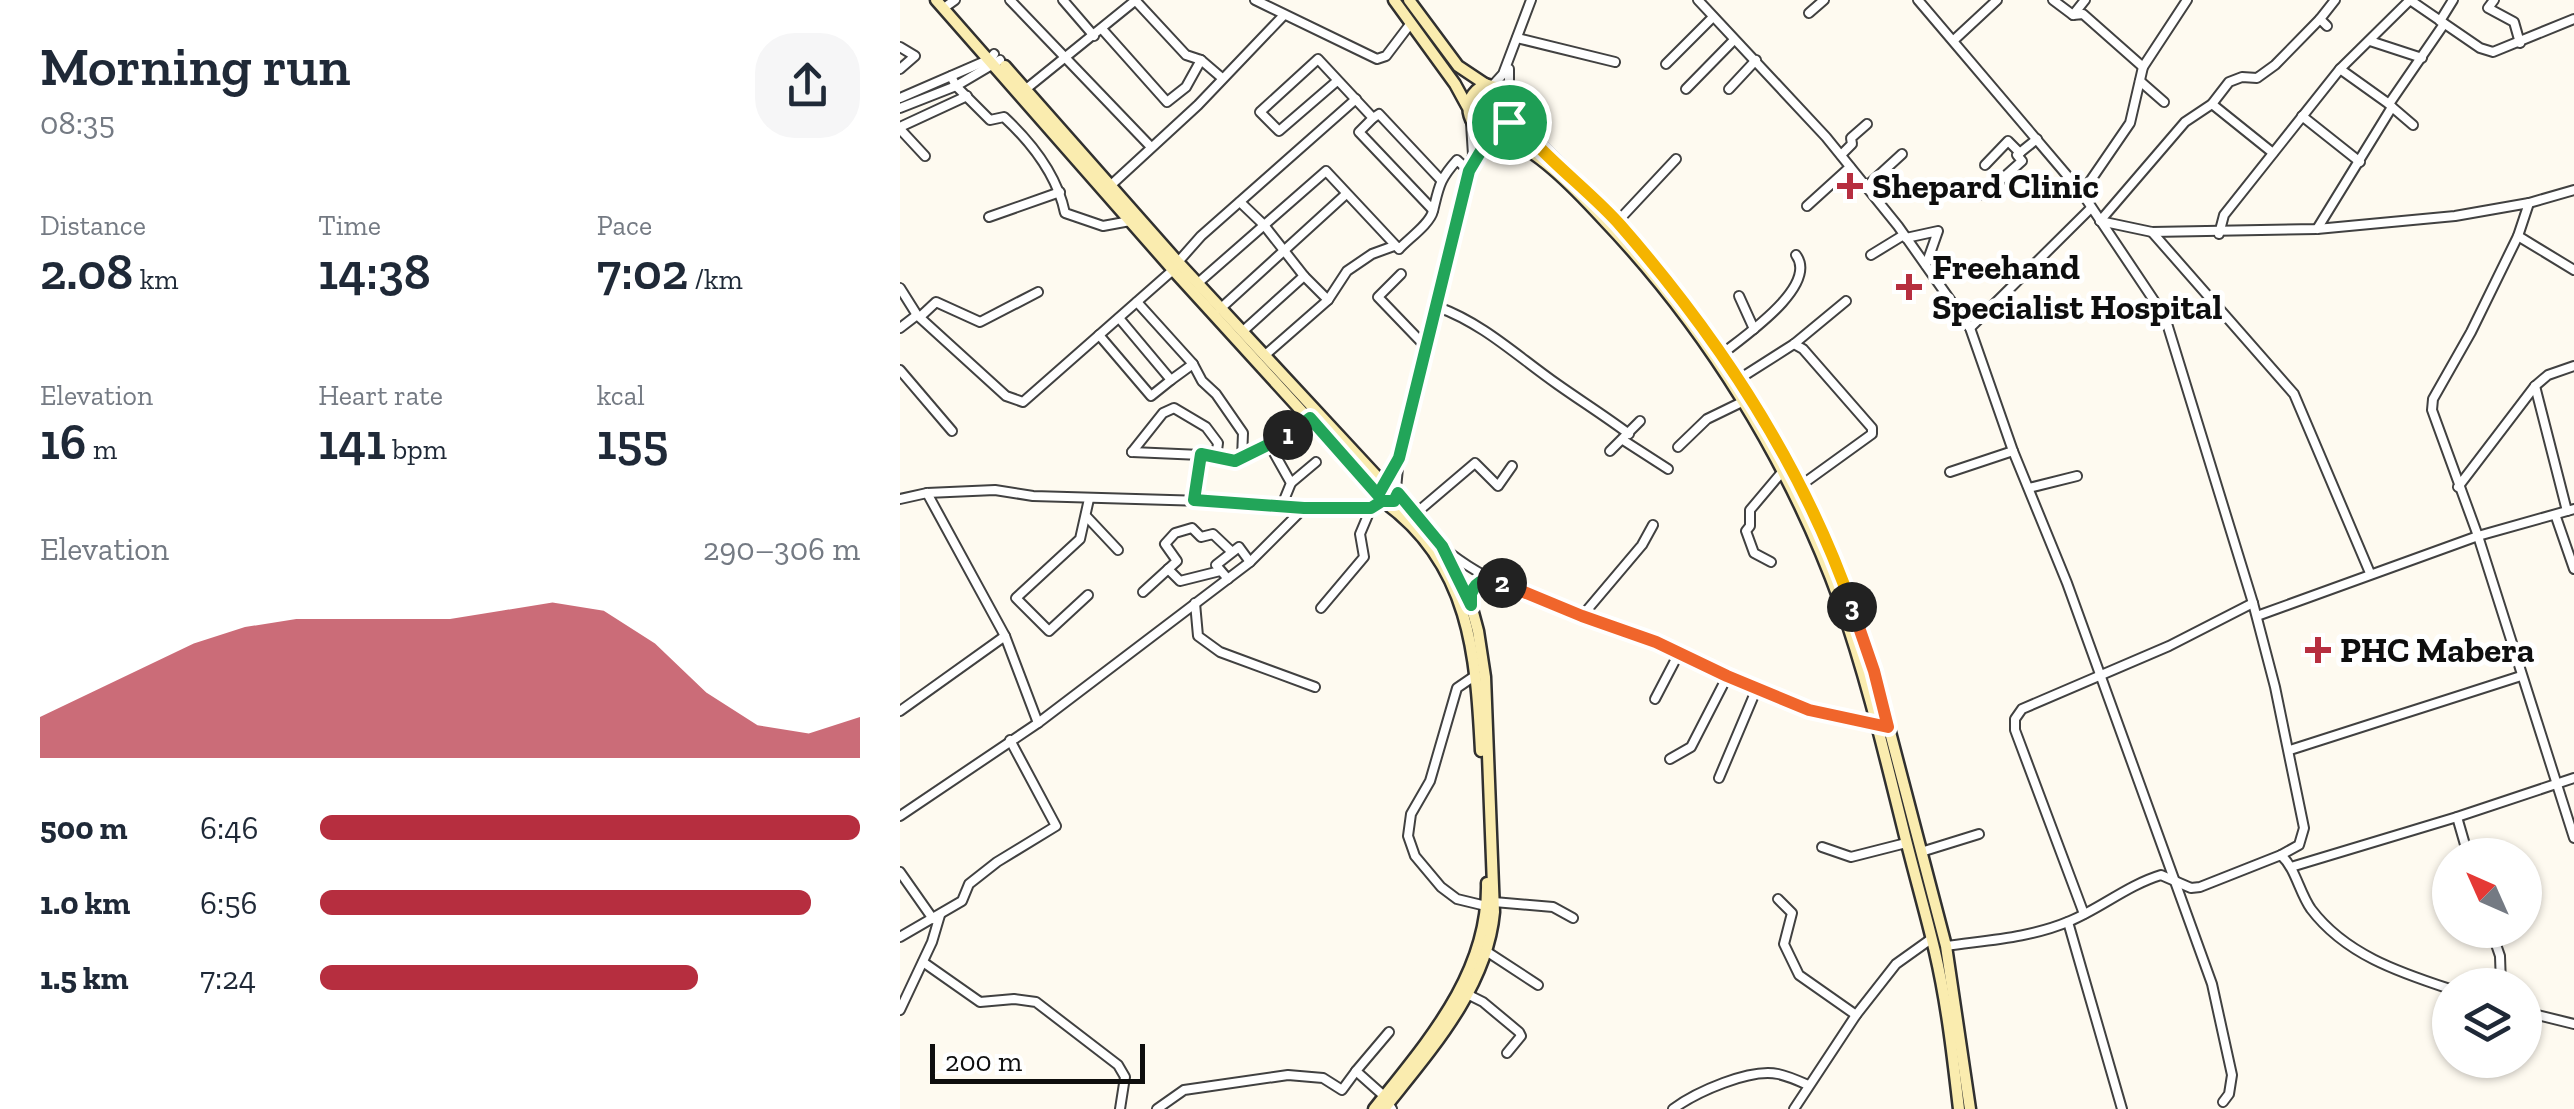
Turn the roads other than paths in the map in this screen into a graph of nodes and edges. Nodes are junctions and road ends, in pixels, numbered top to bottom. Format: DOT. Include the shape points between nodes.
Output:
graph roads {
  1 [pos="1010,0"];
  2 [pos="1063,0"];
  3 [pos="1135,0"];
  4 [pos="1255,0"];
  5 [pos="1394,0"];
  6 [pos="1409,0"];
  7 [pos="1531,0"];
  8 [pos="1698,0"];
  9 [pos="1824,0"];
  10 [pos="1918,0"];
  11 [pos="1997,0"];
  12 [pos="2052,0"];
  13 [pos="2085,0"];
  14 [pos="2187,0"];
  15 [pos="2335,0"];
  16 [pos="2453,0"];
  17 [pos="2494,0"];
  18 [pos="946,1"];
  19 [pos="1810,12"];
  20 [pos="1284,15"];
  21 [pos="2073,15"];
  22 [pos="1714,16"];
  23 [pos="2574,19"];
  24 [pos="2442,22"];
  25 [pos="1411,23"];
  26 [pos="1102,29"];
  27 [pos="1094,36"];
  28 [pos="1517,38"];
  29 [pos="1734,40"];
  30 [pos="1954,40"];
  31 [pos="2370,40"];
  32 [pos="2520,42"];
  33 [pos="900,47"];
  34 [pos="1512,50"];
  35 [pos="1063,58"];
  36 [pos="2422,58"];
  37 [pos="995,60"];
  38 [pos="1201,60"];
  39 [pos="1756,60"];
  40 [pos="1615,62"];
  41 [pos="1666,64"];
  42 [pos="2143,67"];
  43 [pos="900,69"];
  44 [pos="2340,69"];
  45 [pos="951,76"];
  46 [pos="1222,78"];
  47 [pos="2140,80"];
  48 [pos="1337,81"];
  49 [pos="1489,85"];
  50 [pos="956,86"];
  51 [pos="1026,88"];
  52 [pos="1686,89"];
  53 [pos="1729,89"];
  54 [pos="967,96"];
  55 [pos="900,98"];
  56 [pos="1356,100"];
  57 [pos="2164,102"];
  58 [pos="2212,104"];
  59 [pos="2390,105"];
  60 [pos="1510,106"];
  61 [pos="900,108"];
  62 [pos="1468,110"];
  63 [pos="2302,116"];
  64 [pos="1373,118"];
  65 [pos="1470,124"];
  66 [pos="1866,124"];
  67 [pos="2413,125"];
  68 [pos="1843,126"];
  69 [pos="900,128"];
  70 [pos="1852,137"];
  71 [pos="1493,139"];
  72 [pos="2037,139"];
  73 [pos="1151,147"];
  74 [pos="2020,153"];
  75 [pos="2273,153"];
  76 [pos="1902,154"];
  77 [pos="1841,155"];
  78 [pos="926,156"];
  79 [pos="1676,159"];
  80 [pos="2360,162"];
  81 [pos="1985,164"];
  82 [pos="1850,166"];
  83 [pos="1469,171"];
  84 [pos="1440,180"];
  85 [pos="1110,186"];
  86 [pos="1866,187"];
  87 [pos="2574,189"];
  88 [pos="1060,192"];
  89 [pos="2082,193"];
  90 [pos="1345,194"];
  91 [pos="1984,195"];
  92 [pos="1240,202"];
  93 [pos="2529,203"];
  94 [pos="1807,206"];
  95 [pos="2091,208"];
  96 [pos="1433,210"];
  97 [pos="988,218"];
  98 [pos="1130,221"];
  99 [pos="1618,221"];
  100 [pos="2100,221"];
  101 [pos="1264,225"];
  102 [pos="2316,230"];
  103 [pos="2152,232"];
  104 [pos="2219,234"];
  105 [pos="1904,236"];
  106 [pos="2518,236"];
  107 [pos="1394,246"];
  108 [pos="1285,250"];
  109 [pos="1796,255"];
  110 [pos="1870,255"];
  111 [pos="1176,266"];
  112 [pos="1926,266"];
  113 [pos="2574,270"];
  114 [pos="1401,274"];
  115 [pos="1304,276"];
  116 [pos="1198,283"];
  117 [pos="900,288"];
  118 [pos="1038,292"];
  119 [pos="1739,296"];
  120 [pos="1328,300"];
  121 [pos="1846,301"];
  122 [pos="1137,302"];
  123 [pos="1438,307"];
  124 [pos="1220,309"];
  125 [pos="919,316"];
  126 [pos="1119,318"];
  127 [pos="900,328"];
  128 [pos="1970,328"];
  129 [pos="1754,329"];
  130 [pos="1242,332"];
  131 [pos="1099,335"];
  132 [pos="1794,344"];
  133 [pos="1427,348"];
  134 [pos="1722,354"];
  135 [pos="1264,356"];
  136 [pos="1192,364"];
  137 [pos="2574,366"];
  138 [pos="900,370"];
  139 [pos="1740,378"];
  140 [pos="1171,380"];
  141 [pos="2536,386"];
  142 [pos="1742,402"];
  143 [pos="1310,418"];
  144 [pos="1640,421"];
  145 [pos="952,430"];
  146 [pos="1626,437"];
  147 [pos="1269,444"];
  148 [pos="1678,447"];
  149 [pos="1610,451"];
  150 [pos="2013,451"];
  151 [pos="1201,454"];
  152 [pos="1216,458"];
  153 [pos="1242,458"];
  154 [pos="1316,462"];
  155 [pos="1512,466"];
  156 [pos="1668,469"];
  157 [pos="1782,472"];
  158 [pos="1950,472"];
  159 [pos="2077,476"];
  160 [pos="1291,483"];
  161 [pos="1800,486"];
  162 [pos="2458,487"];
  163 [pos="2029,488"];
  164 [pos="927,493"];
  165 [pos="1385,494"];
  166 [pos="1089,498"];
  167 [pos="900,499"];
  168 [pos="1194,500"];
  169 [pos="1282,505"];
  170 [pos="1304,508"];
  171 [pos="2570,510"];
  172 [pos="1415,514"];
  173 [pos="1087,517"];
  174 [pos="2556,517"];
  175 [pos="1654,525"];
  176 [pos="2478,536"];
  177 [pos="1442,546"];
  178 [pos="1118,550"];
  179 [pos="1232,552"];
  180 [pos="1250,562"];
  181 [pos="1771,562"];
  182 [pos="1168,569"];
  183 [pos="2574,570"];
  184 [pos="1220,571"];
  185 [pos="2370,573"];
  186 [pos="1490,578"];
  187 [pos="1228,579"];
  188 [pos="1143,592"];
  189 [pos="1088,595"];
  190 [pos="1195,603"];
  191 [pos="2253,603"];
  192 [pos="1471,605"];
  193 [pos="1322,608"];
  194 [pos="1582,616"];
  195 [pos="2257,616"];
  196 [pos="1005,636"];
  197 [pos="1679,653"];
  198 [pos="1476,675"];
  199 [pos="1727,676"];
  200 [pos="2522,676"];
  201 [pos="2100,677"];
  202 [pos="1315,687"];
  203 [pos="1756,688"];
  204 [pos="1655,699"];
  205 [pos="900,712"];
  206 [pos="1038,723"];
  207 [pos="1883,726"];
  208 [pos="1010,740"];
  209 [pos="2290,750"];
  210 [pos="1670,759"];
  211 [pos="1718,778"];
  212 [pos="2574,778"];
  213 [pos="2556,784"];
  214 [pos="900,816"];
  215 [pos="2457,817"];
  216 [pos="1979,834"];
  217 [pos="2463,838"];
  218 [pos="2574,838"];
  219 [pos="1906,843"];
  220 [pos="1822,847"];
  221 [pos="1922,852"];
  222 [pos="2281,856"];
  223 [pos="2290,867"];
  224 [pos="900,872"];
  225 [pos="2175,879"];
  226 [pos="1778,899"];
  227 [pos="1490,904"];
  228 [pos="2084,914"];
  229 [pos="937,917"];
  230 [pos="1573,918"];
  231 [pos="2068,922"];
  232 [pos="900,937"];
  233 [pos="1932,940"];
  234 [pos="1946,946"];
  235 [pos="1486,951"];
  236 [pos="923,962"];
  237 [pos="2432,983"];
  238 [pos="1538,984"];
  239 [pos="1467,994"];
  240 [pos="900,1010"];
  241 [pos="1856,1015"];
  242 [pos="2542,1016"];
  243 [pos="2574,1024"];
  244 [pos="1389,1032"];
  245 [pos="1506,1053"];
  246 [pos="1356,1071"];
  247 [pos="1808,1086"];
  248 [pos="2223,1102"];
  249 [pos="1387,1104"];
  250 [pos="1120,1109"];
  251 [pos="1157,1109"];
  252 [pos="1374,1109"];
  253 [pos="1673,1109"];
  254 [pos="1794,1109"];
  255 [pos="1959,1109"];
  256 [pos="1970,1109"];
  257 [pos="2122,1109"];
  1 -- 35 [label="street"];
  2 -- 27 [label="street"];
  3 -- 26 [label="street"];
  3 -- 38 [label="street" via="1186,55"];
  4 -- 20 [label="street"];
  5 -- 25 [label="main road"];
  6 -- 49 [label="main road" via="1458,66"];
  7 -- 28 [label="street"];
  8 -- 22 [label="street"];
  9 -- 19 [label="street"];
  10 -- 30 [label="street"];
  11 -- 30 [label="street"];
  12 -- 21 [label="street"];
  13 -- 21 [label="street"];
  14 -- 42 [label="street"];
  15 -- 58 [label="street" via="2324,23 2275,66 2257,78 2229,82"];
  16 -- 24 [label="street"];
  17 -- 32 [label="street" via="2488,8 2514,22"];
  18 -- 37 [label="main road"];
  20 -- 25 [label="street" via="1377,58 1386,56"];
  20 -- 46 [label="street"];
  21 -- 42 [label="street" via="2083,14"];
  22 -- 29 [label="street"];
  22 -- 41 [label="street"];
  23 -- 32 [label="street"];
  24 -- 31 [label="street" via="2410,0"];
  24 -- 32 [label="street" via="2486,52"];
  24 -- 36 [label="street"];
  25 -- 62 [label="main road"];
  26 -- 27 [label="street"];
  26 -- 38 [label="street" via="1167,102 1186,87"];
  27 -- 35 [label="street"];
  28 -- 34 [label="street"];
  28 -- 40 [label="street"];
  29 -- 39 [label="street"];
  29 -- 52 [label="street"];
  30 -- 72 [label="street"];
  31 -- 36 [label="street"];
  31 -- 44 [label="street"];
  33 -- 43 [label="street" via="915,56"];
  34 -- 49 [label="street" via="1503,74"];
  34 -- 60 [label="street"];
  35 -- 51 [label="street"];
  35 -- 73 [label="street"];
  36 -- 59 [label="street"];
  37 -- 45 [label="street"];
  37 -- 50 [label="street"];
  37 -- 51 [label="main road"];
  37 -- 98 [label="main road"];
  38 -- 46 [label="street"];
  39 -- 53 [label="street"];
  39 -- 77 [label="street"];
  42 -- 47 [label="street"];
  44 -- 59 [label="street"];
  44 -- 63 [label="street"];
  45 -- 50 [label="street"];
  45 -- 55 [label="street"];
  46 -- 73 [label="street"];
  47 -- 57 [label="street"];
  47 -- 89 [label="street" via="2130,123"];
  48 -- 48 [label="street" via="1318,59 1260,112 1279,131"];
  48 -- 56 [label="street"];
  49 -- 60 [label="main road"];
  49 -- 62 [label="main road" via="1473,94"];
  50 -- 54 [label="street"];
  50 -- 61 [label="street"];
  51 -- 85 [label="main road"];
  54 -- 69 [label="street"];
  54 -- 88 [label="street" via="990,120 1004,117 1022,134"];
  56 -- 64 [label="street"];
  56 -- 92 [label="street"];
  58 -- 75 [label="street"];
  58 -- 100 [label="street" via="2185,122"];
  59 -- 67 [label="street"];
  59 -- 80 [label="street"];
  60 -- 71 [label="main road" via="1508,127"];
  60 -- 99 [label="main road" via="1529,134"];
  62 -- 65 [label="main road"];
  63 -- 75 [label="street"];
  63 -- 80 [label="street"];
  64 -- 84 [label="street" via="1379,114"];
  64 -- 96 [label="street" via="1359,132"];
  65 -- 71 [label="main road"];
  65 -- 83 [label="street"];
  66 -- 70 [label="street"];
  68 -- 70 [label="street"];
  69 -- 78 [label="street"];
  70 -- 77 [label="street"];
  71 -- 83 [label="street"];
  71 -- 142 [label="main road" via="1510,140 1540,160 1613,229 1681,310"];
  72 -- 74 [label="street"];
  72 -- 89 [label="street"];
  73 -- 85 [label="street"];
  74 -- 81 [label="street" via="2008,141"];
  74 -- 91 [label="street" via="2022,161"];
  75 -- 104 [label="street" via="2224,215"];
  76 -- 86 [label="street"];
  77 -- 82 [label="street"];
  79 -- 99 [label="street"];
  80 -- 102 [label="street"];
  82 -- 86 [label="street"];
  82 -- 94 [label="street"];
  83 -- 84 [label="street" via="1457,160"];
  83 -- 123 [label="street"];
  84 -- 96 [label="street"];
  85 -- 111 [label="main road"];
  86 -- 105 [label="street"];
  87 -- 93 [label="street"];
  88 -- 97 [label="street"];
  88 -- 98 [label="street" via="1065,213 1103,226"];
  89 -- 95 [label="street"];
  90 -- 101 [label="street" via="1326,171"];
  90 -- 107 [label="street"];
  90 -- 108 [label="street"];
  92 -- 101 [label="street"];
  92 -- 111 [label="street"];
  93 -- 102 [label="street"];
  93 -- 106 [label="street"];
  95 -- 100 [label="street"];
  95 -- 128 [label="street"];
  96 -- 107 [label="street"];
  98 -- 111 [label="main road"];
  99 -- 134 [label="main road"];
  100 -- 103 [label="street"];
  100 -- 191 [label="street" via="2164,317"];
  101 -- 108 [label="street"];
  101 -- 116 [label="street"];
  102 -- 104 [label="street"];
  103 -- 104 [label="street"];
  103 -- 185 [label="street" via="2294,394"];
  105 -- 110 [label="street"];
  105 -- 112 [label="street"];
  105 -- 112 [label="street" via="1938,231"];
  106 -- 113 [label="street"];
  106 -- 162 [label="street" via="2433,399"];
  107 -- 120 [label="street" via="1347,271"];
  108 -- 115 [label="street"];
  108 -- 124 [label="street"];
  109 -- 129 [label="street" via="1802,262 1794,285"];
  111 -- 116 [label="main road"];
  111 -- 122 [label="street"];
  111 -- 143 [label="main road"];
  112 -- 128 [label="street"];
  114 -- 133 [label="street" via="1378,297"];
  115 -- 120 [label="street"];
  115 -- 130 [label="street"];
  116 -- 124 [label="main road"];
  117 -- 125 [label="street"];
  118 -- 125 [label="street" via="980,322 936,302"];
  119 -- 129 [label="street"];
  120 -- 135 [label="street"];
  121 -- 132 [label="street"];
  122 -- 126 [label="street"];
  122 -- 136 [label="street"];
  123 -- 133 [label="street"];
  123 -- 146 [label="street" via="1510,346"];
  124 -- 130 [label="main road"];
  125 -- 127 [label="street"];
  125 -- 131 [label="street" via="1018,402"];
  126 -- 131 [label="street"];
  126 -- 140 [label="street"];
  128 -- 150 [label="street"];
  129 -- 134 [label="street"];
  130 -- 135 [label="main road"];
  131 -- 140 [label="street" via="1151,396"];
  132 -- 139 [label="street"];
  132 -- 161 [label="street" via="1872,428"];
  133 -- 165 [label="street"];
  134 -- 139 [label="main road"];
  135 -- 165 [label="main road"];
  136 -- 140 [label="street"];
  136 -- 153 [label="street" via="1242,433"];
  137 -- 141 [label="street"];
  138 -- 145 [label="street"];
  139 -- 161 [label="main road"];
  141 -- 162 [label="street"];
  141 -- 171 [label="street"];
  142 -- 148 [label="street" via="1707,419"];
  142 -- 157 [label="main road"];
  143 -- 147 [label="street"];
  143 -- 165 [label="main road"];
  144 -- 146 [label="street"];
  146 -- 149 [label="street"];
  146 -- 156 [label="street"];
  147 -- 153 [label="street"];
  147 -- 160 [label="street"];
  150 -- 158 [label="street"];
  150 -- 163 [label="street"];
  151 -- 152 [label="street"];
  151 -- 152 [label="street" via="1132,452 1174,408 1206,427 1218,443"];
  151 -- 168 [label="street"];
  152 -- 153 [label="street"];
  154 -- 160 [label="street"];
  155 -- 172 [label="street" via="1498,486 1474,463"];
  157 -- 181 [label="street" via="1750,510 1746,531 1754,553"];
  157 -- 207 [label="main road" via="1839,600"];
  159 -- 163 [label="street"];
  160 -- 169 [label="street"];
  161 -- 207 [label="main road" via="1874,671"];
  162 -- 176 [label="street"];
  163 -- 201 [label="street"];
  164 -- 166 [label="street" via="995,490"];
  164 -- 167 [label="street"];
  164 -- 196 [label="street"];
  165 -- 170 [label="street"];
  165 -- 172 [label="main road"];
  165 -- 193 [label="street" via="1360,534 1364,557"];
  165 -- 198 [label="main road" via="1436,555 1464,613"];
  166 -- 168 [label="street"];
  166 -- 173 [label="street"];
  168 -- 169 [label="street"];
  169 -- 170 [label="street"];
  170 -- 180 [label="street"];
  171 -- 174 [label="street"];
  172 -- 177 [label="main road"];
  173 -- 178 [label="street"];
  173 -- 189 [label="street" via="1080,539 1016,598 1049,631"];
  174 -- 176 [label="street"];
  174 -- 183 [label="street"];
  175 -- 194 [label="street"];
  176 -- 185 [label="street"];
  176 -- 200 [label="street"];
  177 -- 186 [label="street"];
  177 -- 192 [label="main road"];
  179 -- 180 [label="street" via="1239,547"];
  179 -- 182 [label="street" via="1213,534 1201,536 1192,528 1165,544 1177,561"];
  179 -- 184 [label="street" via="1216,565"];
  180 -- 187 [label="street"];
  182 -- 184 [label="street" via="1180,581"];
  182 -- 188 [label="street"];
  184 -- 187 [label="street"];
  185 -- 195 [label="street"];
  186 -- 192 [label="street" via="1473,588"];
  186 -- 194 [label="street"];
  187 -- 190 [label="street"];
  190 -- 202 [label="street" via="1198,636 1220,652"];
  190 -- 206 [label="street"];
  191 -- 195 [label="street"];
  191 -- 201 [label="street"];
  192 -- 227 [label="main road" via="1485,677"];
  194 -- 197 [label="street"];
  195 -- 209 [label="street"];
  196 -- 205 [label="street"];
  196 -- 206 [label="street"];
  197 -- 199 [label="street"];
  197 -- 204 [label="street"];
  198 -- 227 [label="main road"];
  198 -- 227 [label="street" via="1457,688 1408,836 1441,887 1457,899"];
  199 -- 203 [label="street"];
  199 -- 210 [label="street" via="1690,747"];
  200 -- 209 [label="street"];
  200 -- 213 [label="street"];
  201 -- 225 [label="street"];
  201 -- 228 [label="street" via="2022,709 2014,724"];
  203 -- 207 [label="street" via="1809,710"];
  203 -- 211 [label="street"];
  206 -- 208 [label="street"];
  207 -- 219 [label="main road"];
  207 -- 221 [label="main road"];
  208 -- 214 [label="street"];
  208 -- 229 [label="street" via="1056,826 997,862"];
  209 -- 222 [label="street" via="2304,828 2299,845"];
  212 -- 213 [label="street"];
  213 -- 215 [label="street"];
  213 -- 218 [label="street"];
  215 -- 217 [label="street"];
  215 -- 223 [label="street"];
  216 -- 221 [label="street"];
  219 -- 220 [label="street" via="1851,858"];
  219 -- 233 [label="main road"];
  221 -- 234 [label="main road"];
  222 -- 223 [label="street"];
  222 -- 225 [label="street" via="2200,887"];
  223 -- 237 [label="street" via="2314,912 2345,943"];
  224 -- 229 [label="street"];
  225 -- 228 [label="street" via="2151,878"];
  225 -- 248 [label="street" via="2212,984 2232,1075"];
  226 -- 241 [label="street" via="1792,913 1784,944 1799,975"];
  227 -- 230 [label="street" via="1553,907"];
  227 -- 235 [label="main road"];
  227 -- 249 [label="main road" via="1467,978"];
  228 -- 231 [label="street"];
  229 -- 232 [label="street"];
  229 -- 236 [label="street"];
  231 -- 234 [label="street" via="2016,938"];
  231 -- 257 [label="street"];
  233 -- 241 [label="street" via="1896,964"];
  233 -- 255 [label="main road"];
  234 -- 256 [label="main road"];
  235 -- 238 [label="street"];
  235 -- 239 [label="main road"];
  236 -- 240 [label="street"];
  236 -- 250 [label="street" via="980,1002 1036,1002 1118,1064 1124,1077"];
  239 -- 245 [label="street" via="1519,1032"];
  239 -- 249 [label="main road"];
  241 -- 247 [label="street"];
  242 -- 243 [label="street"];
  244 -- 246 [label="street"];
  246 -- 249 [label="street"];
  246 -- 251 [label="street" via="1342,1090 1324,1078 1288,1075 1184,1090"];
  247 -- 253 [label="street" via="1759,1072 1716,1085"];
  247 -- 254 [label="street"];
  249 -- 252 [label="main road"];
}
